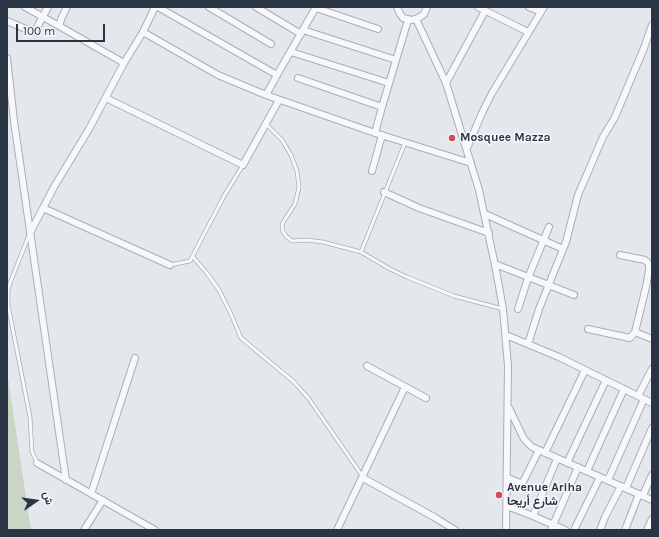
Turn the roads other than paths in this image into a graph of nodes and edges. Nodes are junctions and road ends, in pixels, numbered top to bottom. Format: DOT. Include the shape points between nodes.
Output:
graph roads {
  1 [pos="25,7"];
  2 [pos="48,7"];
  3 [pos="67,7"];
  4 [pos="155,7"];
  5 [pos="209,7"];
  6 [pos="256,7"];
  7 [pos="316,7"];
  8 [pos="390,7"];
  9 [pos="427,7"];
  10 [pos="478,7"];
  11 [pos="529,7"];
  12 [pos="397,8"];
  13 [pos="542,10"];
  14 [pos="485,11"];
  15 [pos="43,17"];
  16 [pos="416,19"];
  17 [pos="408,20"];
  18 [pos="7,21"];
  19 [pos="59,26"];
  20 [pos="652,26"];
  21 [pos="378,29"];
  22 [pos="143,32"];
  23 [pos="302,32"];
  24 [pos="528,32"];
  25 [pos="271,44"];
  26 [pos="291,52"];
  27 [pos="7,58"];
  28 [pos="396,60"];
  29 [pos="124,63"];
  30 [pos="277,75"];
  31 [pos="298,78"];
  32 [pos="389,83"];
  33 [pos="446,83"];
  34 [pos="266,95"];
  35 [pos="106,98"];
  36 [pos="279,100"];
  37 [pos="382,107"];
  38 [pos="265,123"];
  39 [pos="378,134"];
  40 [pos="405,142"];
  41 [pos="467,148"];
  42 [pos="471,163"];
  43 [pos="242,165"];
  44 [pos="372,171"];
  45 [pos="384,192"];
  46 [pos="43,208"];
  47 [pos="485,214"];
  48 [pos="549,227"];
  49 [pos="489,233"];
  50 [pos="30,234"];
  51 [pos="543,240"];
  52 [pos="563,249"];
  53 [pos="361,252"];
  54 [pos="620,255"];
  55 [pos="193,257"];
  56 [pos="495,264"];
  57 [pos="170,265"];
  58 [pos="528,278"];
  59 [pos="548,286"];
  60 [pos="649,288"];
  61 [pos="574,295"];
  62 [pos="518,309"];
  63 [pos="503,310"];
  64 [pos="588,329"];
  65 [pos="635,332"];
  66 [pos="506,335"];
  67 [pos="652,339"];
  68 [pos="528,344"];
  69 [pos="135,358"];
  70 [pos="367,366"];
  71 [pos="652,368"];
  72 [pos="585,370"];
  73 [pos="606,380"];
  74 [pos="405,387"];
  75 [pos="624,389"];
  76 [pos="641,397"];
  77 [pos="426,398"];
  78 [pos="652,403"];
  79 [pos="508,406"];
  80 [pos="652,428"];
  81 [pos="539,450"];
  82 [pos="545,453"];
  83 [pos="557,459"];
  84 [pos="567,462"];
  85 [pos="37,463"];
  86 [pos="578,467"];
  87 [pos="587,472"];
  88 [pos="652,475"];
  89 [pos="600,477"];
  90 [pos="363,478"];
  91 [pos="508,478"];
  92 [pos="66,480"];
  93 [pos="608,480"];
  94 [pos="624,487"];
  95 [pos="91,494"];
  96 [pos="641,494"];
  97 [pos="103,500"];
  98 [pos="652,500"];
  99 [pos="507,506"];
  100 [pos="534,516"];
  101 [pos="652,519"];
  102 [pos="552,527"];
  103 [pos="84,530"];
  104 [pos="155,530"];
  105 [pos="338,530"];
  106 [pos="455,530"];
  107 [pos="506,530"];
  108 [pos="565,530"];
  109 [pos="574,530"];
  110 [pos="600,530"];
  111 [pos="624,530"];
  112 [pos="647,530"];
  1 -- 15 [label="street"];
  2 -- 15 [label="street"];
  3 -- 19 [label="street"];
  4 -- 22 [label="street"];
  4 -- 30 [label="street"];
  5 -- 25 [label="street"];
  6 -- 23 [label="street"];
  7 -- 21 [label="street"];
  7 -- 23 [label="street"];
  8 -- 12 [label="street"];
  9 -- 16 [label="street" via="424,14"];
  10 -- 14 [label="street"];
  11 -- 13 [label="street"];
  12 -- 17 [label="street" via="403,18"];
  13 -- 24 [label="street"];
  14 -- 24 [label="street"];
  14 -- 33 [label="street"];
  15 -- 18 [label="street" via="33,32"];
  15 -- 19 [label="street"];
  16 -- 17 [label="street"];
  16 -- 33 [label="street"];
  17 -- 28 [label="street"];
  19 -- 29 [label="street"];
  20 -- 52 [label="street" via="621,103 603,136 578,195"];
  22 -- 29 [label="street"];
  22 -- 34 [label="street" via="218,75"];
  23 -- 26 [label="street"];
  23 -- 28 [label="street"];
  24 -- 41 [label="street" via="492,93"];
  26 -- 30 [label="street"];
  26 -- 32 [label="street"];
  27 -- 50 [label="street"];
  28 -- 32 [label="street"];
  29 -- 35 [label="street"];
  30 -- 34 [label="street"];
  31 -- 37 [label="street"];
  32 -- 37 [label="street"];
  33 -- 41 [label="street"];
  34 -- 36 [label="street"];
  35 -- 43 [label="street"];
  35 -- 46 [label="street"];
  36 -- 38 [label="street"];
  36 -- 39 [label="street"];
  37 -- 39 [label="street"];
  38 -- 43 [label="street"];
  38 -- 53 [label="lane" via="292,154 297,171 299,187 295,204 282,224 283,232 292,241 323,242"];
  39 -- 40 [label="street"];
  39 -- 44 [label="street"];
  40 -- 42 [label="street"];
  40 -- 45 [label="lane"];
  41 -- 42 [label="street"];
  42 -- 47 [label="street"];
  43 -- 55 [label="lane"];
  45 -- 49 [label="street" via="418,208"];
  45 -- 53 [label="lane"];
  46 -- 50 [label="street"];
  46 -- 57 [label="street"];
  47 -- 49 [label="street"];
  47 -- 51 [label="street"];
  48 -- 51 [label="street"];
  49 -- 56 [label="street"];
  50 -- 85 [label="lane" via="10,283 8,305 30,417 32,452"];
  50 -- 92 [label="street"];
  51 -- 52 [label="street"];
  51 -- 58 [label="street"];
  52 -- 59 [label="street"];
  53 -- 63 [label="lane" via="407,277 454,296"];
  54 -- 60 [label="street" via="646,260 650,270"];
  55 -- 57 [label="lane" via="189,262"];
  55 -- 90 [label="lane" via="219,290 241,338 304,393"];
  56 -- 58 [label="street"];
  56 -- 63 [label="street"];
  58 -- 59 [label="street"];
  58 -- 62 [label="street"];
  59 -- 61 [label="street"];
  59 -- 68 [label="street"];
  60 -- 65 [label="street"];
  63 -- 66 [label="street"];
  64 -- 65 [label="street" via="630,338"];
  65 -- 67 [label="street"];
  66 -- 68 [label="street"];
  66 -- 79 [label="street"];
  68 -- 72 [label="street"];
  69 -- 95 [label="street"];
  70 -- 74 [label="street"];
  71 -- 76 [label="street"];
  72 -- 73 [label="street"];
  72 -- 82 [label="street"];
  73 -- 75 [label="street"];
  73 -- 84 [label="street"];
  74 -- 77 [label="street"];
  74 -- 90 [label="street"];
  75 -- 76 [label="street"];
  75 -- 87 [label="street"];
  76 -- 78 [label="street"];
  76 -- 93 [label="street"];
  79 -- 81 [label="street" via="527,443"];
  79 -- 91 [label="street"];
  80 -- 94 [label="street"];
  81 -- 82 [label="street"];
  81 -- 91 [label="street" via="523,482"];
  82 -- 83 [label="street"];
  83 -- 84 [label="street"];
  83 -- 100 [label="street"];
  84 -- 86 [label="street"];
  85 -- 92 [label="street"];
  86 -- 87 [label="street"];
  86 -- 102 [label="street"];
  87 -- 89 [label="street"];
  88 -- 96 [label="street"];
  89 -- 93 [label="street"];
  89 -- 109 [label="street"];
  90 -- 105 [label="street"];
  90 -- 106 [label="street"];
  91 -- 99 [label="street"];
  92 -- 95 [label="street"];
  93 -- 94 [label="street"];
  94 -- 96 [label="street"];
  94 -- 110 [label="street"];
  95 -- 97 [label="street"];
  96 -- 98 [label="street"];
  96 -- 111 [label="street"];
  97 -- 103 [label="street"];
  97 -- 104 [label="street"];
  99 -- 100 [label="street"];
  99 -- 107 [label="street"];
  100 -- 102 [label="street"];
  101 -- 112 [label="street"];
  102 -- 108 [label="street"];
}
